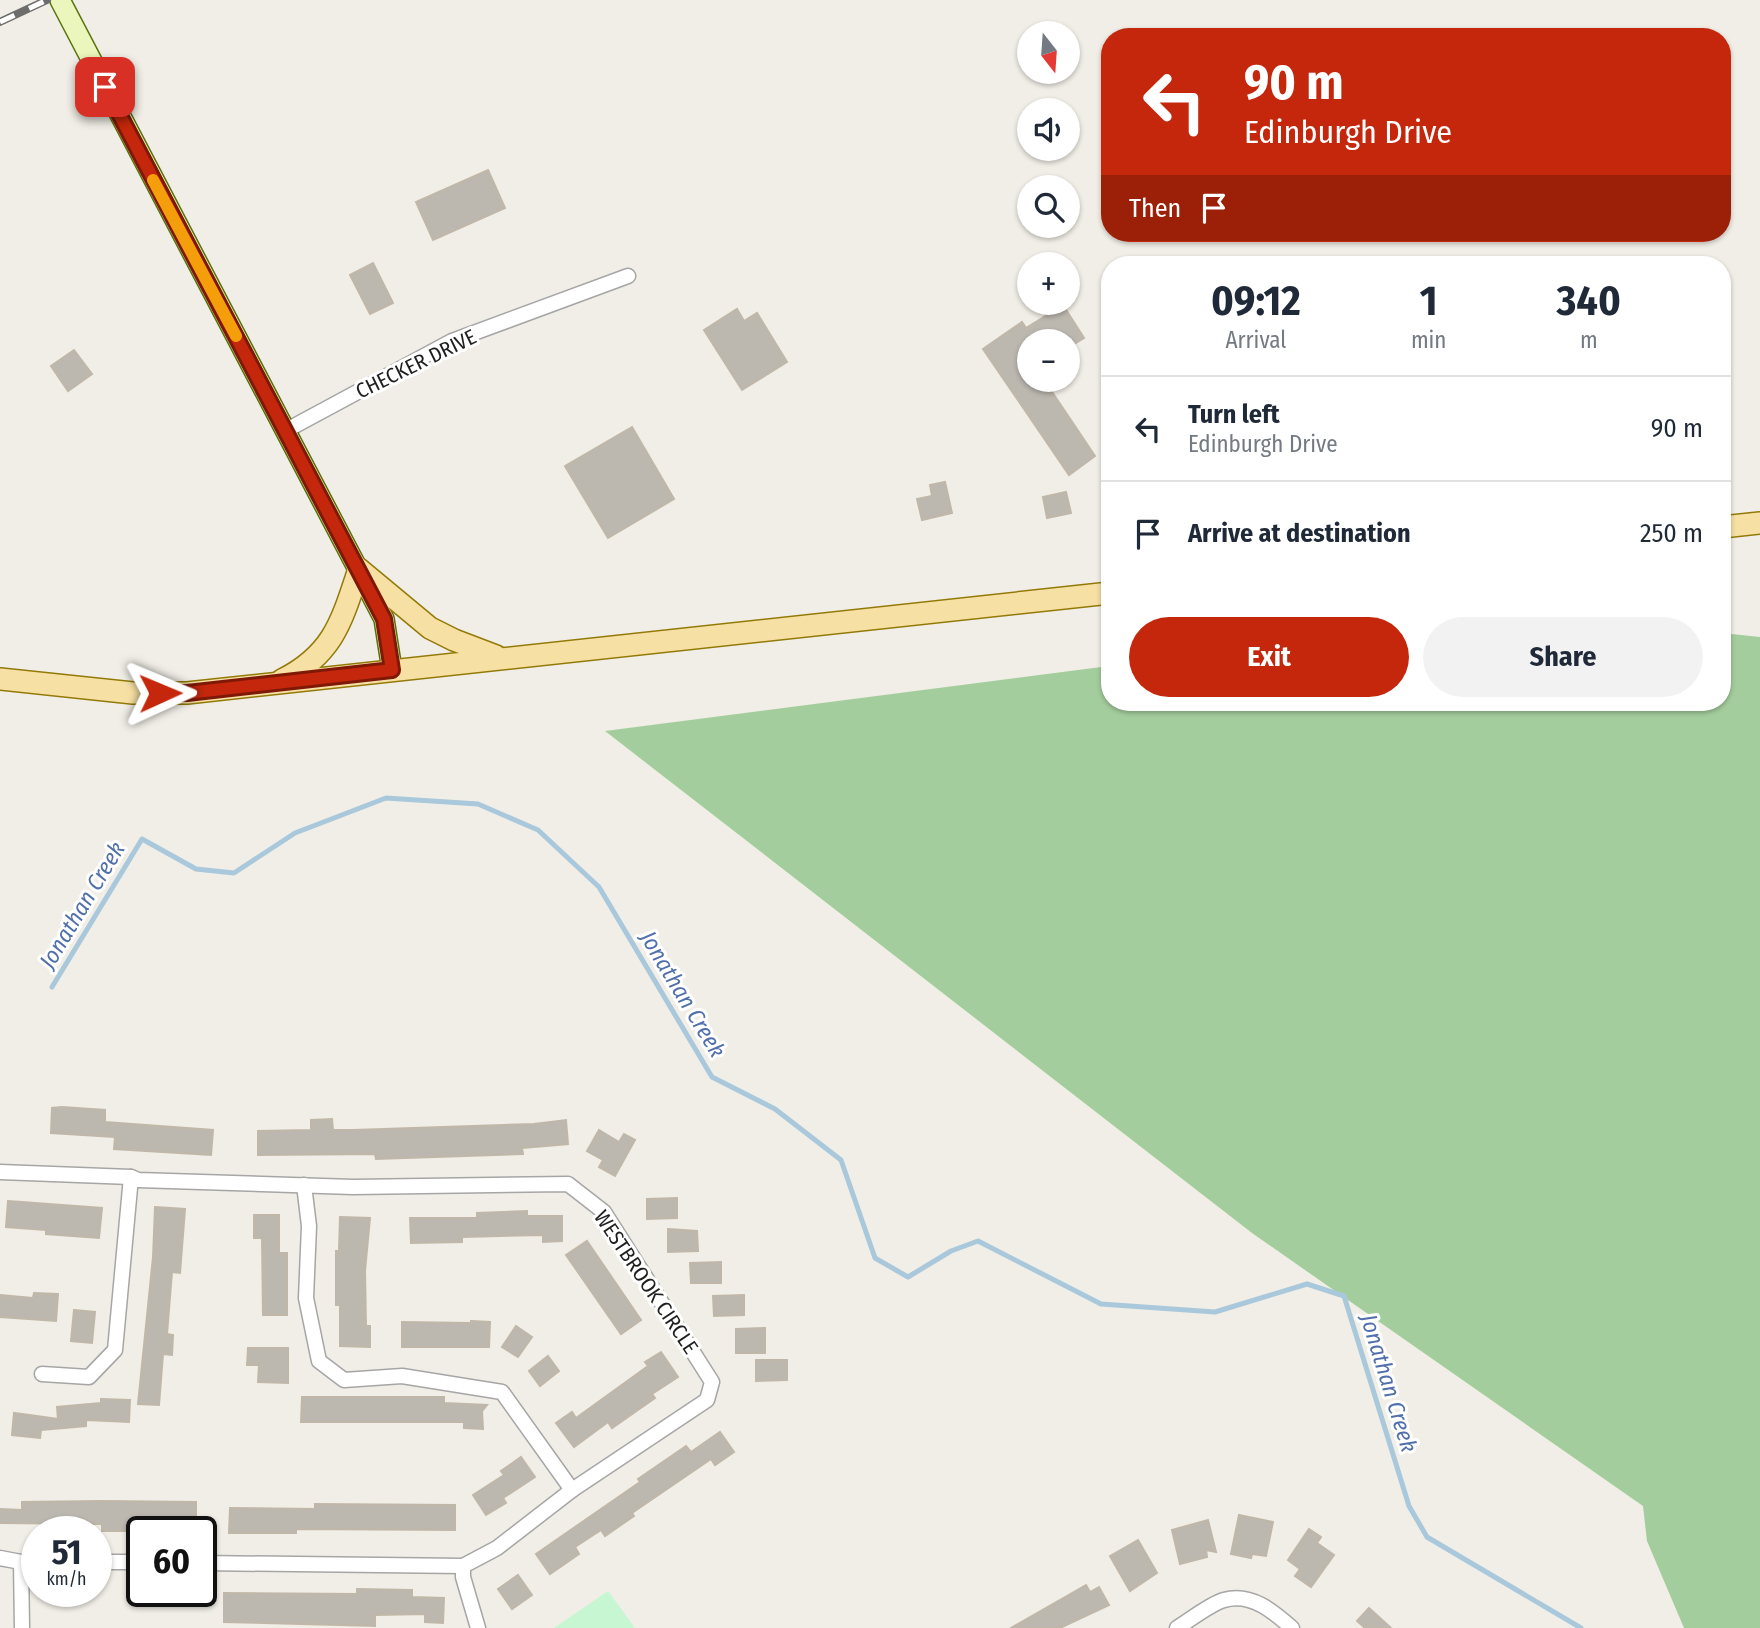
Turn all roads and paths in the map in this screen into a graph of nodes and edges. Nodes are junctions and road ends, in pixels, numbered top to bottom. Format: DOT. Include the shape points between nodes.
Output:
graph roads {
  1 [pos="60,0"];
  2 [pos="628,276"];
  3 [pos="285,431"];
  4 [pos="1760,523"];
  5 [pos="1731,526"];
  6 [pos="359,569"];
  7 [pos="1101,594"];
  8 [pos="501,658"];
  9 [pos="392,670"];
  10 [pos="0,679"];
  11 [pos="276,684"];
  12 [pos="0,1172"];
  13 [pos="131,1177"];
  14 [pos="304,1185"];
  15 [pos="42,1374"];
  16 [pos="572,1490"];
  17 [pos="0,1558"];
  18 [pos="21,1562"];
  19 [pos="217,1563"];
  20 [pos="463,1566"];
  21 [pos="22,1607"];
  22 [pos="22,1628"];
  23 [pos="478,1628"];
  24 [pos="1177,1628"];
  25 [pos="1292,1628"];
  1 -- 3 [label="street"];
  2 -- 3 [label="street, CHECKER DRIVE" via="452,341"];
  3 -- 6 [label="street"];
  4 -- 5 [label="main road"];
  6 -- 8 [label="main road" via="430,628"];
  6 -- 9 [label="street" via="384,619"];
  6 -- 11 [label="main road" via="330,643 299,672"];
  7 -- 8 [label="main road"];
  8 -- 9 [label="main road"];
  9 -- 11 [label="main road"];
  10 -- 11 [label="main road" via="134,693"];
  12 -- 13 [label="street, WESTBROOK CIRCLE"];
  13 -- 14 [label="street, WESTBROOK CIRCLE"];
  13 -- 15 [label="street" via="115,1350 89,1377"];
  14 -- 16 [label="street" via="309,1226 306,1298 319,1361 344,1380 402,1376 502,1392"];
  14 -- 16 [label="street, WESTBROOK CIRCLE" via="568,1184 604,1212 712,1382 707,1399"];
  16 -- 20 [label="street, WESTBROOK CIRCLE" via="497,1548"];
  17 -- 18 [label="street"];
  19 -- 20 [label="street, WESTBROOK CIRCLE"];
  20 -- 23 [label="street"];
  21 -- 22 [label="street"];
  24 -- 25 [label="street" via="1225,1600 1251,1600"];
}
